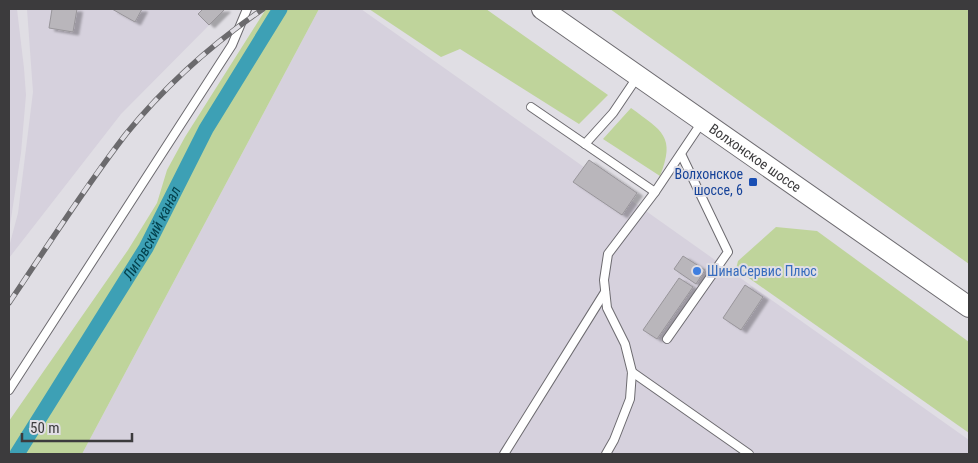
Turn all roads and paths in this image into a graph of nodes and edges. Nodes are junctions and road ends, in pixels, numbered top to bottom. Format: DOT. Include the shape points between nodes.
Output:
graph roads {
  1 [pos="247,9"];
  2 [pos="542,9"];
  3 [pos="638,76"];
  4 [pos="531,106"];
  5 [pos="702,121"];
  6 [pos="585,144"];
  7 [pos="681,154"];
  8 [pos="655,192"];
  9 [pos="605,292"];
  10 [pos="969,307"];
  11 [pos="667,339"];
  12 [pos="632,372"];
  13 [pos="9,390"];
  14 [pos="504,454"];
  15 [pos="606,454"];
  16 [pos="749,454"];
  1 -- 13 [label="lane" via="232,44"];
  2 -- 3 [label="main road, Волхонское шоссе"];
  3 -- 5 [label="main road, Волхонское шоссе"];
  3 -- 6 [label="lane" via="613,113"];
  4 -- 6 [label="lane"];
  5 -- 7 [label="lane"];
  5 -- 10 [label="main road, Волхонское шоссе"];
  6 -- 8 [label="lane"];
  7 -- 8 [label="lane"];
  7 -- 11 [label="lane" via="728,252"];
  8 -- 9 [label="lane" via="608,254"];
  9 -- 12 [label="lane" via="607,308 625,344"];
  9 -- 14 [label="lane"];
  12 -- 15 [label="lane" via="630,399"];
  12 -- 16 [label="lane"];
}
